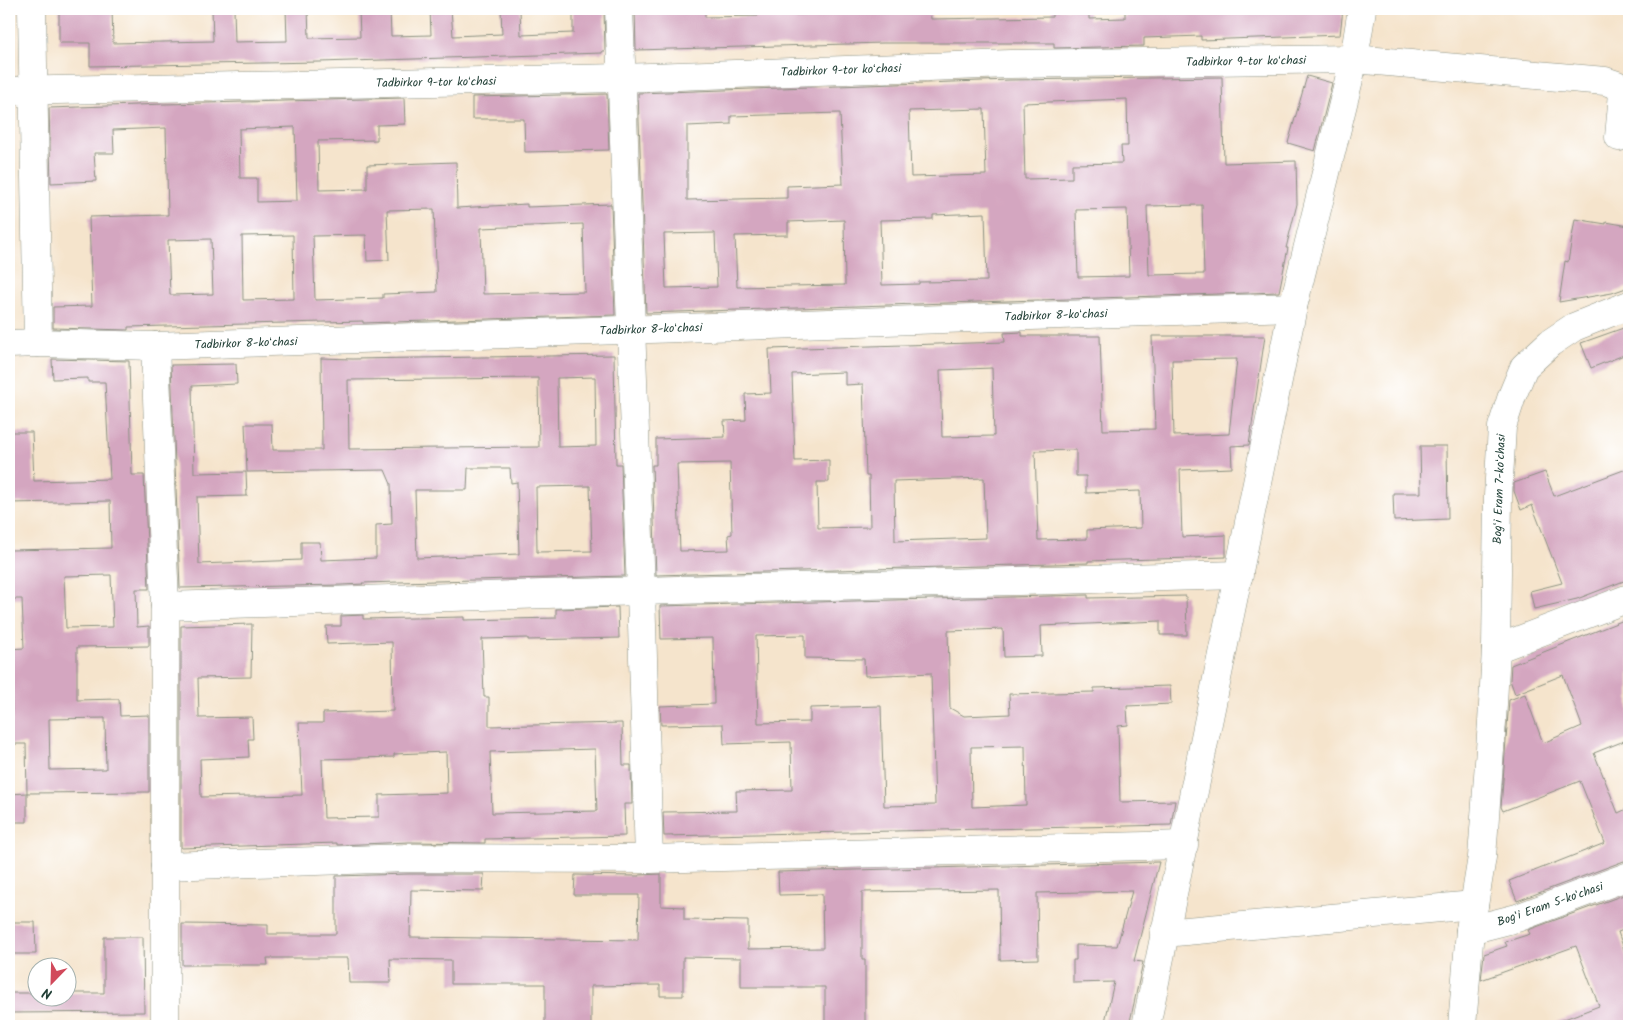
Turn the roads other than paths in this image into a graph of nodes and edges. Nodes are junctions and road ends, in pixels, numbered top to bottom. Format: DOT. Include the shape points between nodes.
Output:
graph roads {
  1 [pos="32,9"];
  2 [pos="620,9"];
  3 [pos="1362,9"];
  4 [pos="1354,59"];
  5 [pos="621,78"];
  6 [pos="22,90"];
  7 [pos="1619,138"];
  8 [pos="1629,304"];
  9 [pos="1293,307"];
  10 [pos="632,330"];
  11 [pos="38,343"];
  12 [pos="9,344"];
  13 [pos="155,346"];
  14 [pos="1239,576"];
  15 [pos="641,591"];
  16 [pos="1629,598"];
  17 [pos="164,606"];
  18 [pos="1496,649"];
  19 [pos="1184,845"];
  20 [pos="649,859"];
  21 [pos="165,866"];
  22 [pos="1629,876"];
  23 [pos="1472,918"];
  24 [pos="1164,933"];
  25 [pos="165,1026"];
  26 [pos="1146,1026"];
  27 [pos="1462,1026"];
  1 -- 6 [label="street"];
  2 -- 5 [label="street"];
  3 -- 4 [label="street"];
  4 -- 5 [label="street, Tadbirkor 9-tor koʻchasi" via="1010,64"];
  4 -- 7 [label="street, Tadbirkor 9-tor koʻchasi" via="1605,81 1617,85 1623,93"];
  4 -- 9 [label="street"];
  5 -- 6 [label="street, Tadbirkor 9-tor koʻchasi"];
  5 -- 10 [label="street"];
  6 -- 11 [label="street"];
  8 -- 18 [label="street, Bogʻi Eram 7-koʻchasi" via="1574,327 1550,343 1524,367 1512,396 1502,427"];
  9 -- 10 [label="street, Tadbirkor 8-koʻchasi"];
  9 -- 14 [label="street"];
  10 -- 13 [label="street, Tadbirkor 8-koʻchasi"];
  10 -- 15 [label="street"];
  11 -- 12 [label="street, Tadbirkor 8-koʻchasi"];
  11 -- 13 [label="street, Tadbirkor 8-koʻchasi"];
  13 -- 17 [label="street"];
  14 -- 15 [label="street"];
  14 -- 19 [label="street"];
  15 -- 17 [label="street"];
  15 -- 20 [label="street"];
  16 -- 18 [label="street"];
  17 -- 21 [label="street"];
  18 -- 23 [label="street, Bogʻi Eram 7-koʻchasi" via="1482,857"];
  19 -- 20 [label="street"];
  19 -- 24 [label="street"];
  20 -- 21 [label="street" via="409,858"];
  21 -- 25 [label="street"];
  22 -- 23 [label="street, Bogʻi Eram 5-koʻchasi" via="1518,918"];
  23 -- 24 [label="street, Bogʻi Eram 5-koʻchasi"];
  23 -- 27 [label="street, Bogʻi Eram 7-koʻchasi"];
  24 -- 26 [label="street"];
}
